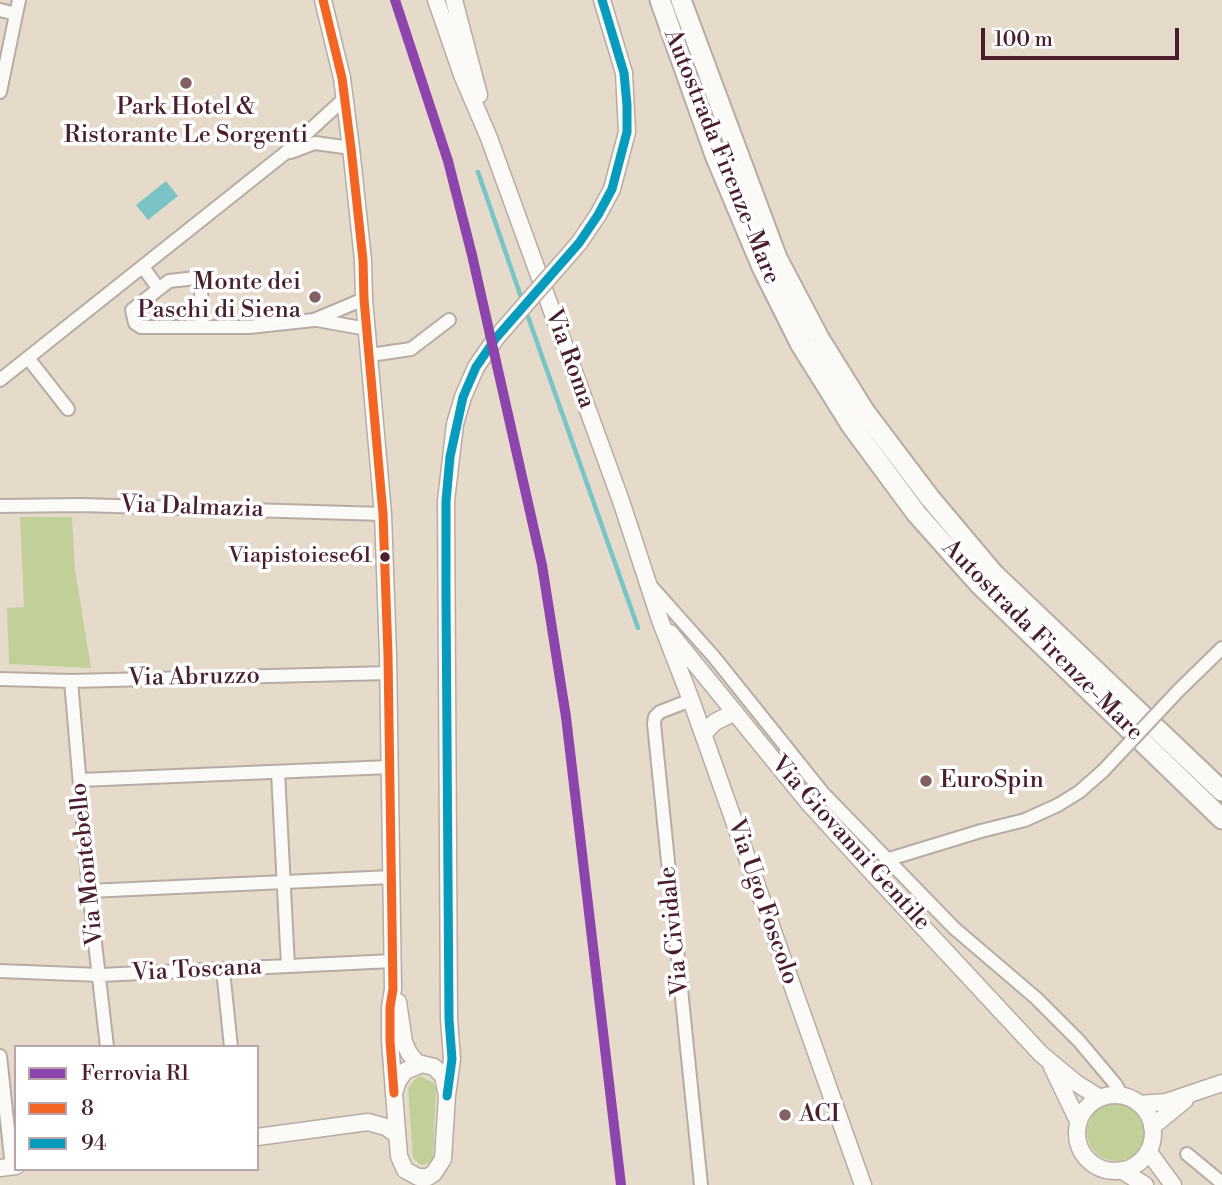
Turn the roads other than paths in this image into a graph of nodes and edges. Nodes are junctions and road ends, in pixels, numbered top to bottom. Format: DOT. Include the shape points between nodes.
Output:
graph roads {
  1 [pos="19,0"];
  2 [pos="324,0"];
  3 [pos="436,0"];
  4 [pos="454,0"];
  5 [pos="602,0"];
  6 [pos="660,0"];
  7 [pos="681,0"];
  8 [pos="0,10"];
  9 [pos="16,14"];
  10 [pos="0,92"];
  11 [pos="344,99"];
  12 [pos="489,138"];
  13 [pos="351,148"];
  14 [pos="284,154"];
  15 [pos="143,267"];
  16 [pos="158,288"];
  17 [pos="364,299"];
  18 [pos="314,320"];
  19 [pos="449,320"];
  20 [pos="202,327"];
  21 [pos="367,329"];
  22 [pos="370,355"];
  23 [pos="28,358"];
  24 [pos="0,380"];
  25 [pos="68,409"];
  26 [pos="0,506"];
  27 [pos="383,514"];
  28 [pos="646,581"];
  29 [pos="660,620"];
  30 [pos="1222,648"];
  31 [pos="389,673"];
  32 [pos="0,679"];
  33 [pos="71,681"];
  34 [pos="691,700"];
  35 [pos="735,712"];
  36 [pos="703,734"];
  37 [pos="390,767"];
  38 [pos="278,772"];
  39 [pos="80,780"];
  40 [pos="1222,791"];
  41 [pos="1222,818"];
  42 [pos="886,860"];
  43 [pos="392,877"];
  44 [pos="283,882"];
  45 [pos="89,891"];
  46 [pos="393,961"];
  47 [pos="288,966"];
  48 [pos="223,970"];
  49 [pos="0,971"];
  50 [pos="100,975"];
  51 [pos="394,989"];
  52 [pos="449,1020"];
  53 [pos="107,1045"];
  54 [pos="231,1045"];
  55 [pos="390,1049"];
  56 [pos="0,1056"];
  57 [pos="419,1061"];
  58 [pos="1049,1061"];
  59 [pos="1222,1083"];
  60 [pos="394,1093"];
  61 [pos="447,1096"];
  62 [pos="1121,1096"];
  63 [pos="1190,1096"];
  64 [pos="1100,1098"];
  65 [pos="1139,1104"];
  66 [pos="1079,1121"];
  67 [pos="1152,1127"];
  68 [pos="397,1135"];
  69 [pos="259,1137"];
  70 [pos="1148,1151"];
  71 [pos="1187,1154"];
  72 [pos="399,1156"];
  73 [pos="443,1159"];
  74 [pos="9,1167"];
  75 [pos="1121,1170"];
  76 [pos="1222,1183"];
  77 [pos="402,1185"];
  78 [pos="443,1185"];
  79 [pos="701,1185"];
  80 [pos="863,1185"];
  81 [pos="1144,1185"];
  82 [pos="1173,1185"];
  1 -- 9 [label="street"];
  2 -- 11 [label="main road"];
  3 -- 12 [label="main road, Via Roma"];
  4 -- 12 [label="main road, Via Roma"];
  5 -- 52 [label="main road, bridge" via="624,73 627,132 612,189 579,243 476,367 463,397 450,457 446,501"];
  6 -- 41 [label="highway, Autostrada Firenze-Mare" via="715,155 762,267 801,345 851,425 916,513 979,585"];
  7 -- 40 [label="highway, Autostrada Firenze-Mare" via="777,258 865,412 994,574"];
  8 -- 9 [label="street"];
  9 -- 10 [label="street"];
  11 -- 13 [label="main road"];
  11 -- 14 [label="street"];
  12 -- 28 [label="main road, Via Roma"];
  13 -- 14 [label="street" via="315,143"];
  13 -- 17 [label="main road"];
  14 -- 15 [label="street"];
  15 -- 16 [label="street"];
  15 -- 23 [label="street"];
  16 -- 20 [label="street" via="176,278 196,278"];
  16 -- 20 [label="street" via="132,310 135,323 141,327"];
  17 -- 18 [label="street"];
  17 -- 21 [label="main road"];
  18 -- 20 [label="street"];
  18 -- 21 [label="street"];
  19 -- 22 [label="street" via="411,348"];
  21 -- 22 [label="main road"];
  22 -- 27 [label="main road"];
  23 -- 24 [label="street"];
  23 -- 25 [label="street"];
  26 -- 27 [label="street, Via Dalmazia"];
  27 -- 31 [label="main road"];
  28 -- 29 [label="main road, Via Roma"];
  28 -- 42 [label="street, Via Roma" via="823,793"];
  29 -- 34 [label="main road, Via Ugo Foscolo"];
  29 -- 35 [label="main road, Via Giovanni Gentile"];
  30 -- 42 [label="street, bridge" via="1079,792 1025,820"];
  31 -- 33 [label="street, Via Abruzzo"];
  31 -- 37 [label="main road"];
  32 -- 33 [label="street, Via Abruzzo"];
  33 -- 39 [label="street, Via Montebello"];
  34 -- 36 [label="main road, Via Ugo Foscolo"];
  34 -- 79 [label="street, Via Cividale" via="660,712 654,724"];
  35 -- 36 [label="main road"];
  35 -- 58 [label="main road, Via Giovanni Gentile" via="807,801"];
  36 -- 80 [label="main road, Via Ugo Foscolo"];
  37 -- 38 [label="street"];
  37 -- 43 [label="main road"];
  38 -- 39 [label="street"];
  38 -- 44 [label="street"];
  39 -- 45 [label="street, Via Montebello"];
  42 -- 62 [label="street, Via Roma" via="1079,1041"];
  43 -- 44 [label="street"];
  43 -- 46 [label="main road"];
  44 -- 45 [label="street"];
  44 -- 47 [label="street"];
  45 -- 50 [label="street, Via Montebello"];
  46 -- 47 [label="street, Via Toscana"];
  46 -- 51 [label="main road"];
  47 -- 48 [label="street, Via Toscana"];
  48 -- 50 [label="street, Via Toscana"];
  48 -- 54 [label="street"];
  49 -- 50 [label="street, Via Toscana"];
  50 -- 53 [label="street, Via Montebello"];
  51 -- 55 [label="main road"];
  51 -- 57 [label="main road" via="404,1042"];
  52 -- 57 [label="main road" via="442,1048"];
  52 -- 61 [label="main road" via="452,1059"];
  55 -- 57 [label="main road" via="400,1048"];
  55 -- 60 [label="main road"];
  56 -- 74 [label="street"];
  57 -- 60 [label="main road" via="401,1076"];
  57 -- 61 [label="main road" via="443,1076"];
  58 -- 64 [label="main road"];
  58 -- 66 [label="main road"];
  59 -- 63 [label="main road"];
  60 -- 68 [label="main road"];
  61 -- 73 [label="main road"];
  62 -- 64 [label="main road"];
  62 -- 65 [label="main road"];
  63 -- 65 [label="main road"];
  63 -- 67 [label="main road"];
  64 -- 66 [label="main road" via="1087,1107"];
  65 -- 67 [label="main road"];
  66 -- 75 [label="main road" via="1079,1145 1088,1160 1103,1169"];
  67 -- 70 [label="main road"];
  68 -- 69 [label="main road" via="368,1122"];
  68 -- 72 [label="main road"];
  70 -- 75 [label="main road" via="1137,1164"];
  70 -- 82 [label="main road"];
  71 -- 76 [label="street"];
  72 -- 73 [label="main road" via="405,1170 418,1177 434,1173"];
  72 -- 77 [label="main road"];
  73 -- 78 [label="main road"];
  75 -- 81 [label="main road"];
}
